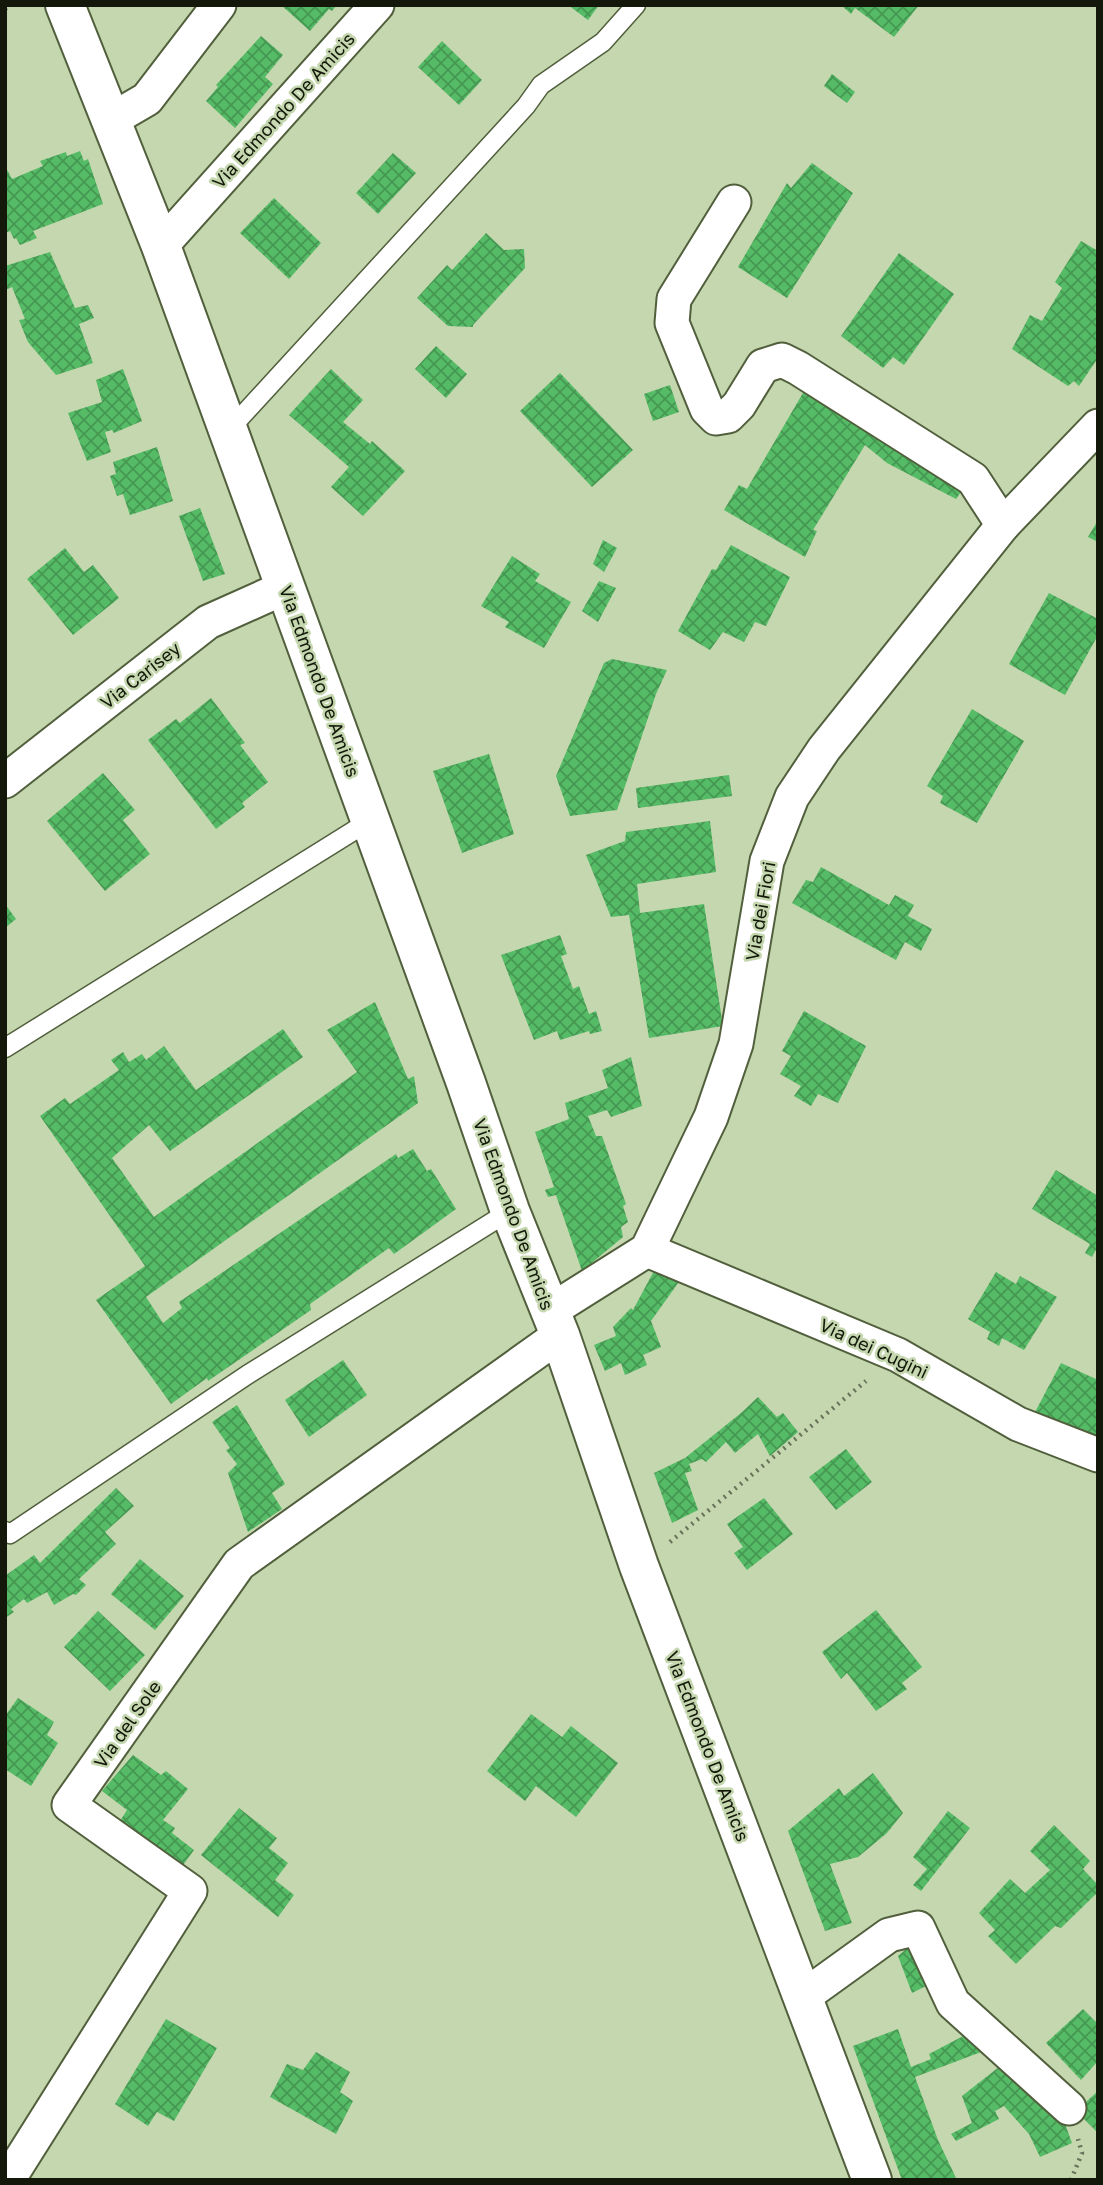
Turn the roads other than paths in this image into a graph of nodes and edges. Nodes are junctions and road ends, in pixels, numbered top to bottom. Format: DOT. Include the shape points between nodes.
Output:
graph roads {
  1 [pos="65,5"];
  2 [pos="219,5"];
  3 [pos="377,5"];
  4 [pos="636,5"];
  5 [pos="111,120"];
  6 [pos="734,202"];
  7 [pos="161,246"];
  8 [pos="1098,426"];
  9 [pos="229,430"];
  10 [pos="1003,525"];
  11 [pos="286,587"];
  12 [pos="5,781"];
  13 [pos="371,820"];
  14 [pos="5,1048"];
  15 [pos="510,1211"];
  16 [pos="647,1250"];
  17 [pos="555,1323"];
  18 [pos="1098,1455"];
  19 [pos="5,1531"];
  20 [pos="803,1997"];
  21 [pos="1069,2108"];
  22 [pos="8,2180"];
  23 [pos="872,2180"];
  1 -- 5 [label="street, Via Edmondo De Amicis"];
  2 -- 5 [label="street" via="147,99"];
  3 -- 7 [label="street, Via Edmondo De Amicis"];
  4 -- 9 [label="lane" via="603,41 541,85"];
  5 -- 7 [label="street, Via Edmondo De Amicis"];
  6 -- 10 [label="street" via="674,299 672,323 707,409 716,418 728,416 763,366 782,360 973,480"];
  7 -- 9 [label="street, Via Edmondo De Amicis"];
  8 -- 10 [label="street, Via dei Fiori"];
  9 -- 11 [label="street, Via Edmondo De Amicis"];
  10 -- 16 [label="street, Via dei Fiori" via="824,750 792,797 768,861 736,1044 711,1117"];
  11 -- 12 [label="street, Via Carisey" via="208,622"];
  11 -- 13 [label="street, Via Edmondo De Amicis"];
  13 -- 14 [label="lane"];
  13 -- 15 [label="street, Via Edmondo De Amicis"];
  15 -- 17 [label="street, Via Edmondo De Amicis"];
  15 -- 19 [label="lane" via="247,1376 10,1534"];
  16 -- 17 [label="street"];
  16 -- 18 [label="street, Via dei Cugini" via="898,1355 1018,1424"];
  17 -- 20 [label="street, Via Edmondo De Amicis" via="639,1566"];
  17 -- 22 [label="street, Via del Sole" via="239,1564 69,1805 190,1891"];
  20 -- 21 [label="street" via="889,1935 918,1928 953,2003"];
  20 -- 23 [label="street, Via Edmondo De Amicis"];
}
